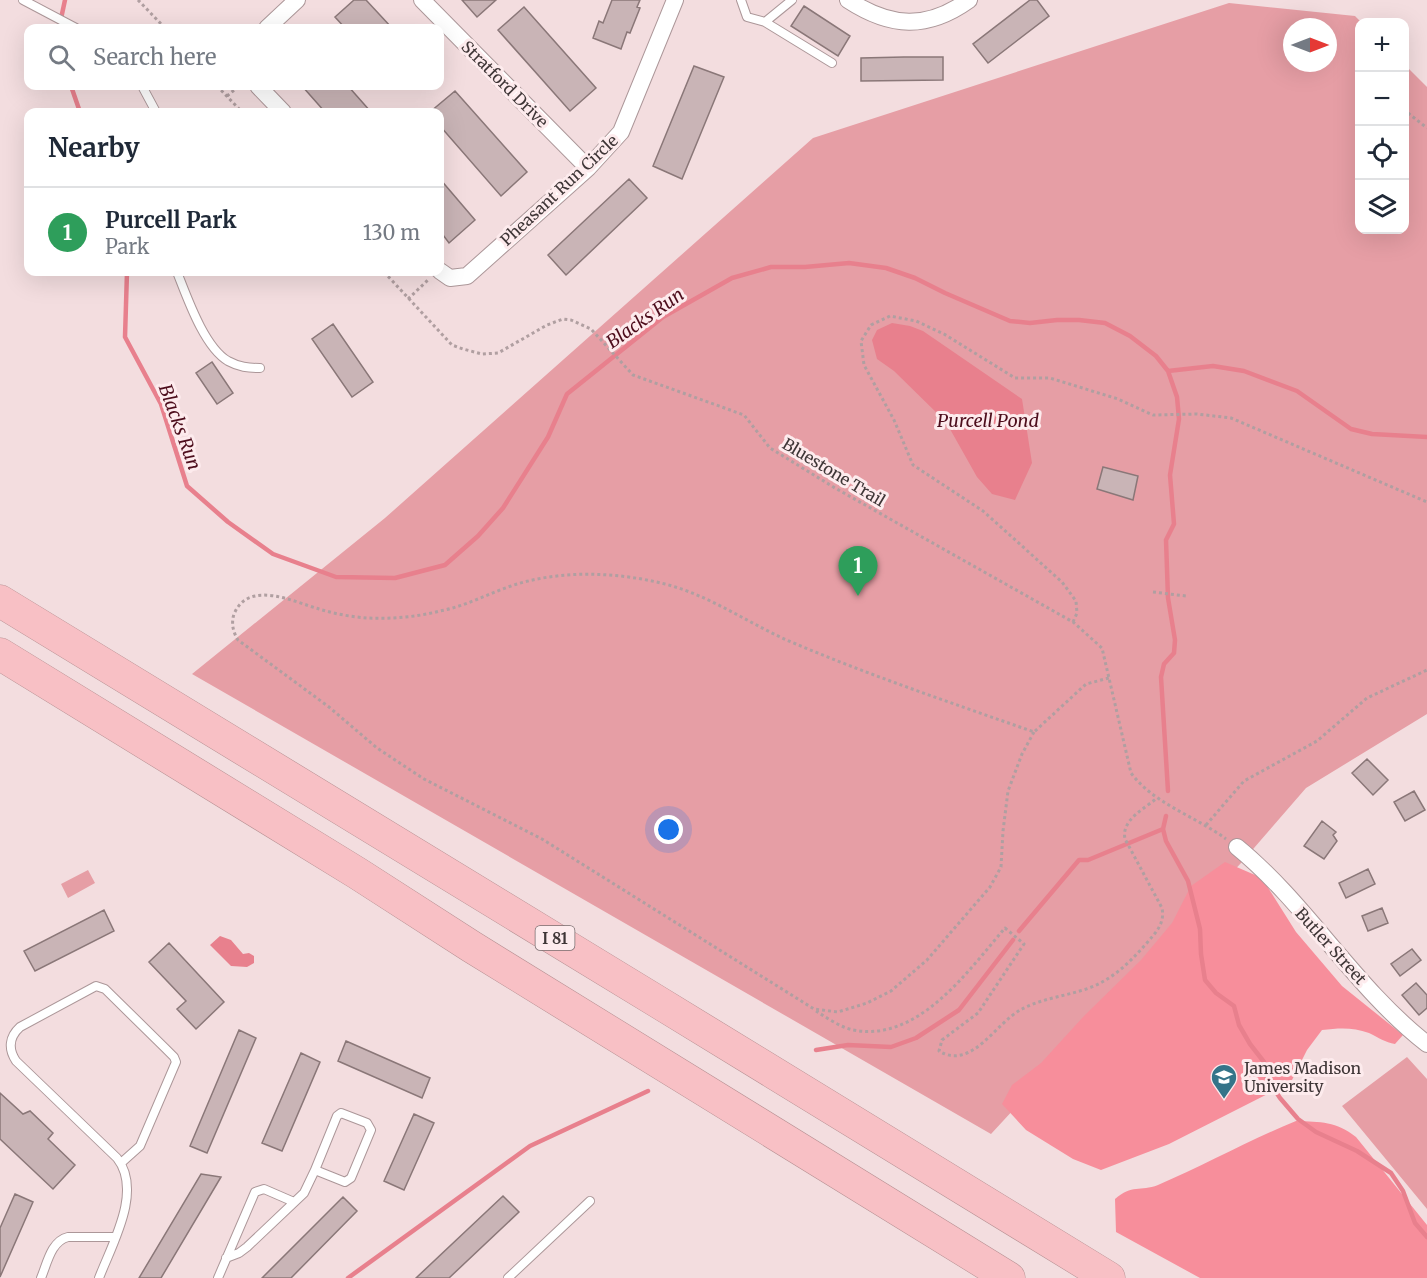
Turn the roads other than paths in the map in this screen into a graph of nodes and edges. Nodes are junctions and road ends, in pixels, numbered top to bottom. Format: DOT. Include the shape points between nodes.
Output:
graph roads {
  1 [pos="23,0"];
  2 [pos="297,0"];
  3 [pos="422,0"];
  4 [pos="675,0"];
  5 [pos="741,0"];
  6 [pos="792,0"];
  7 [pos="848,0"];
  8 [pos="969,0"];
  9 [pos="765,22"];
  10 [pos="69,24"];
  11 [pos="271,24"];
  12 [pos="831,63"];
  13 [pos="144,90"];
  14 [pos="262,90"];
  15 [pos="154,108"];
  16 [pos="280,108"];
  17 [pos="588,168"];
  18 [pos="179,276"];
  19 [pos="439,276"];
  20 [pos="260,368"];
  21 [pos="0,601"];
  22 [pos="0,654"];
  23 [pos="1237,847"];
  24 [pos="1427,1044"];
  25 [pos="0,1045"];
  26 [pos="10,1046"];
  27 [pos="121,1163"];
  28 [pos="315,1170"];
  29 [pos="590,1201"];
  30 [pos="294,1202"];
  31 [pos="115,1237"];
  32 [pos="226,1258"];
  33 [pos="41,1278"];
  34 [pos="99,1278"];
  35 [pos="218,1278"];
  36 [pos="508,1278"];
  37 [pos="1010,1278"];
  38 [pos="1109,1278"];
  1 -- 10 [label="lane"];
  2 -- 11 [label="street"];
  3 -- 17 [label="street, Stratford Drive"];
  4 -- 17 [label="street, Pheasant Run Circle" via="621,132"];
  5 -- 9 [label="lane" via="747,17"];
  6 -- 9 [label="lane"];
  7 -- 8 [label="street" via="885,18 917,22 936,19"];
  9 -- 12 [label="lane"];
  13 -- 15 [label="lane"];
  14 -- 16 [label="street"];
  17 -- 19 [label="street, Pheasant Run Circle" via="467,276"];
  18 -- 20 [label="lane" via="215,349 243,368"];
  21 -- 38 [label="highway, I 81"];
  22 -- 37 [label="highway"];
  23 -- 24 [label="street, Butler Street" via="1273,880 1389,1010"];
  25 -- 26 [label="lane"];
  26 -- 27 [label="lane" via="16,1061"];
  26 -- 27 [label="lane" via="14,1033 25,1023 96,987 105,989 175,1058 175,1067 140,1146"];
  27 -- 31 [label="lane" via="128,1200"];
  28 -- 28 [label="lane" via="338,1114 369,1125 371,1134 350,1180 343,1182"];
  28 -- 30 [label="lane" via="307,1188"];
  29 -- 36 [label="lane"];
  30 -- 32 [label="lane" via="247,1247"];
  30 -- 32 [label="lane" via="264,1189 255,1192"];
  31 -- 33 [label="lane" via="62,1239 55,1245"];
  31 -- 34 [label="lane"];
  32 -- 35 [label="lane"];
}
